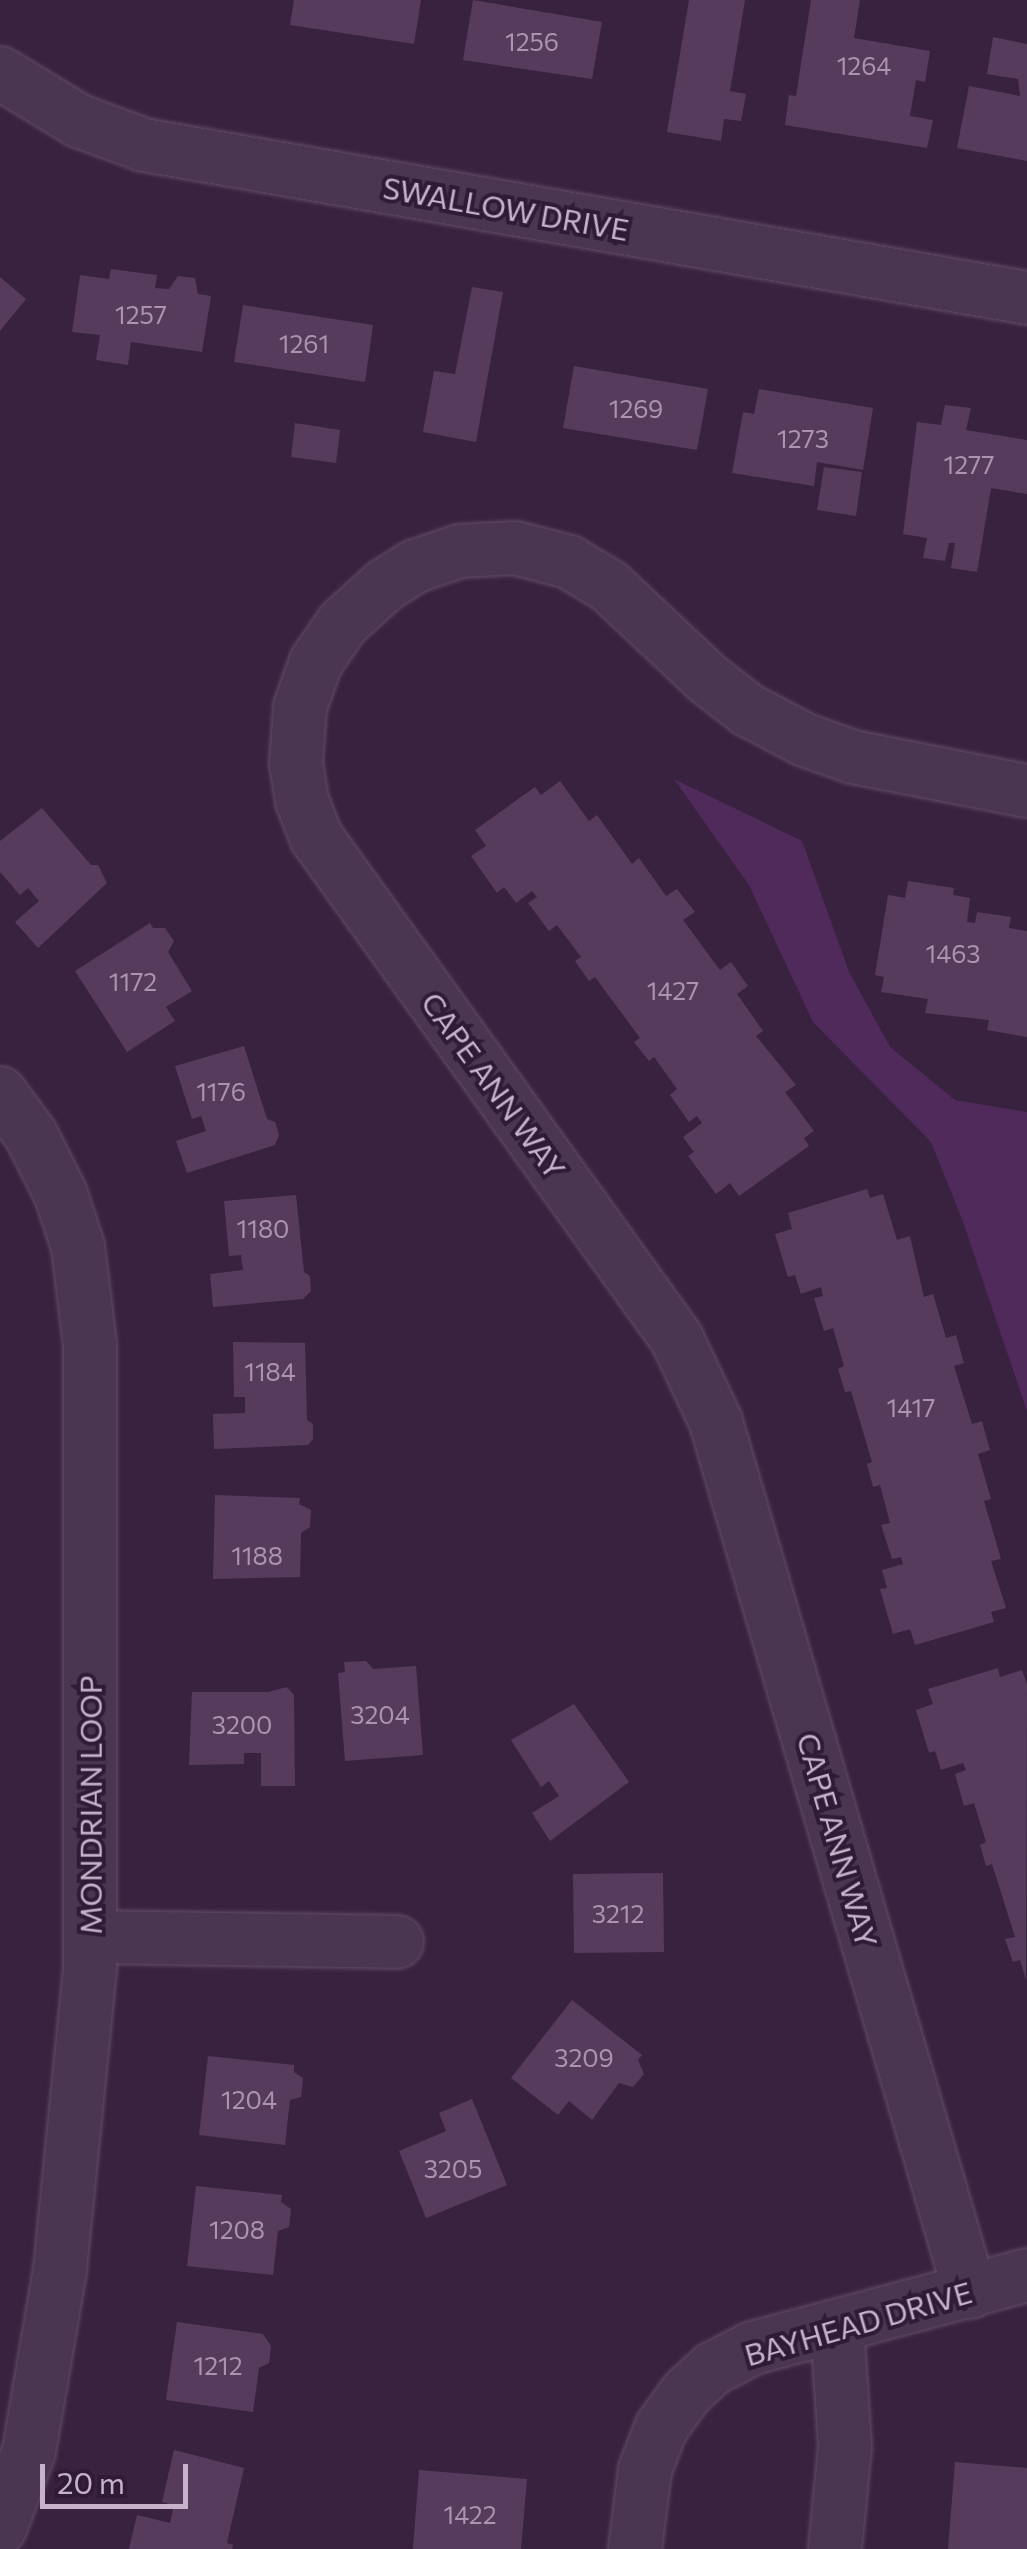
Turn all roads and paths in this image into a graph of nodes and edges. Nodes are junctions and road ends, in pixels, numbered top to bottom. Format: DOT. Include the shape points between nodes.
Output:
graph roads {
  1 [pos="0,73"];
  2 [pos="1027,298"];
  3 [pos="1027,791"];
  4 [pos="0,1094"];
  5 [pos="90,1937"];
  6 [pos="397,1942"];
  7 [pos="1027,2274"];
  8 [pos="970,2292"];
  9 [pos="837,2326"];
  10 [pos="0,2528"];
  11 [pos="635,2549"];
  12 [pos="835,2549"];
  1 -- 2 [label="street, SWALLOW DRIVE" via="78,121 144,145"];
  3 -- 8 [label="street, CAPE ANN WAY" via="852,757 805,740 708,679 609,586 569,562 515,548 460,551 385,584 343,622 316,662 300,706 296,764 316,837 676,1339 716,1422"];
  4 -- 5 [label="street, MONDRIAN LOOP" via="31,1135 61,1195 78,1247 90,1346"];
  5 -- 6 [label="street"];
  5 -- 10 [label="street, MONDRIAN LOOP" via="60,2270 29,2451"];
  7 -- 8 [label="street, BAYHEAD DRIVE"];
  8 -- 9 [label="street, BAYHEAD DRIVE"];
  9 -- 11 [label="street, BAYHEAD DRIVE" via="753,2348 687,2392 660,2428 645,2470"];
  9 -- 12 [label="street" via="846,2446"];
}
